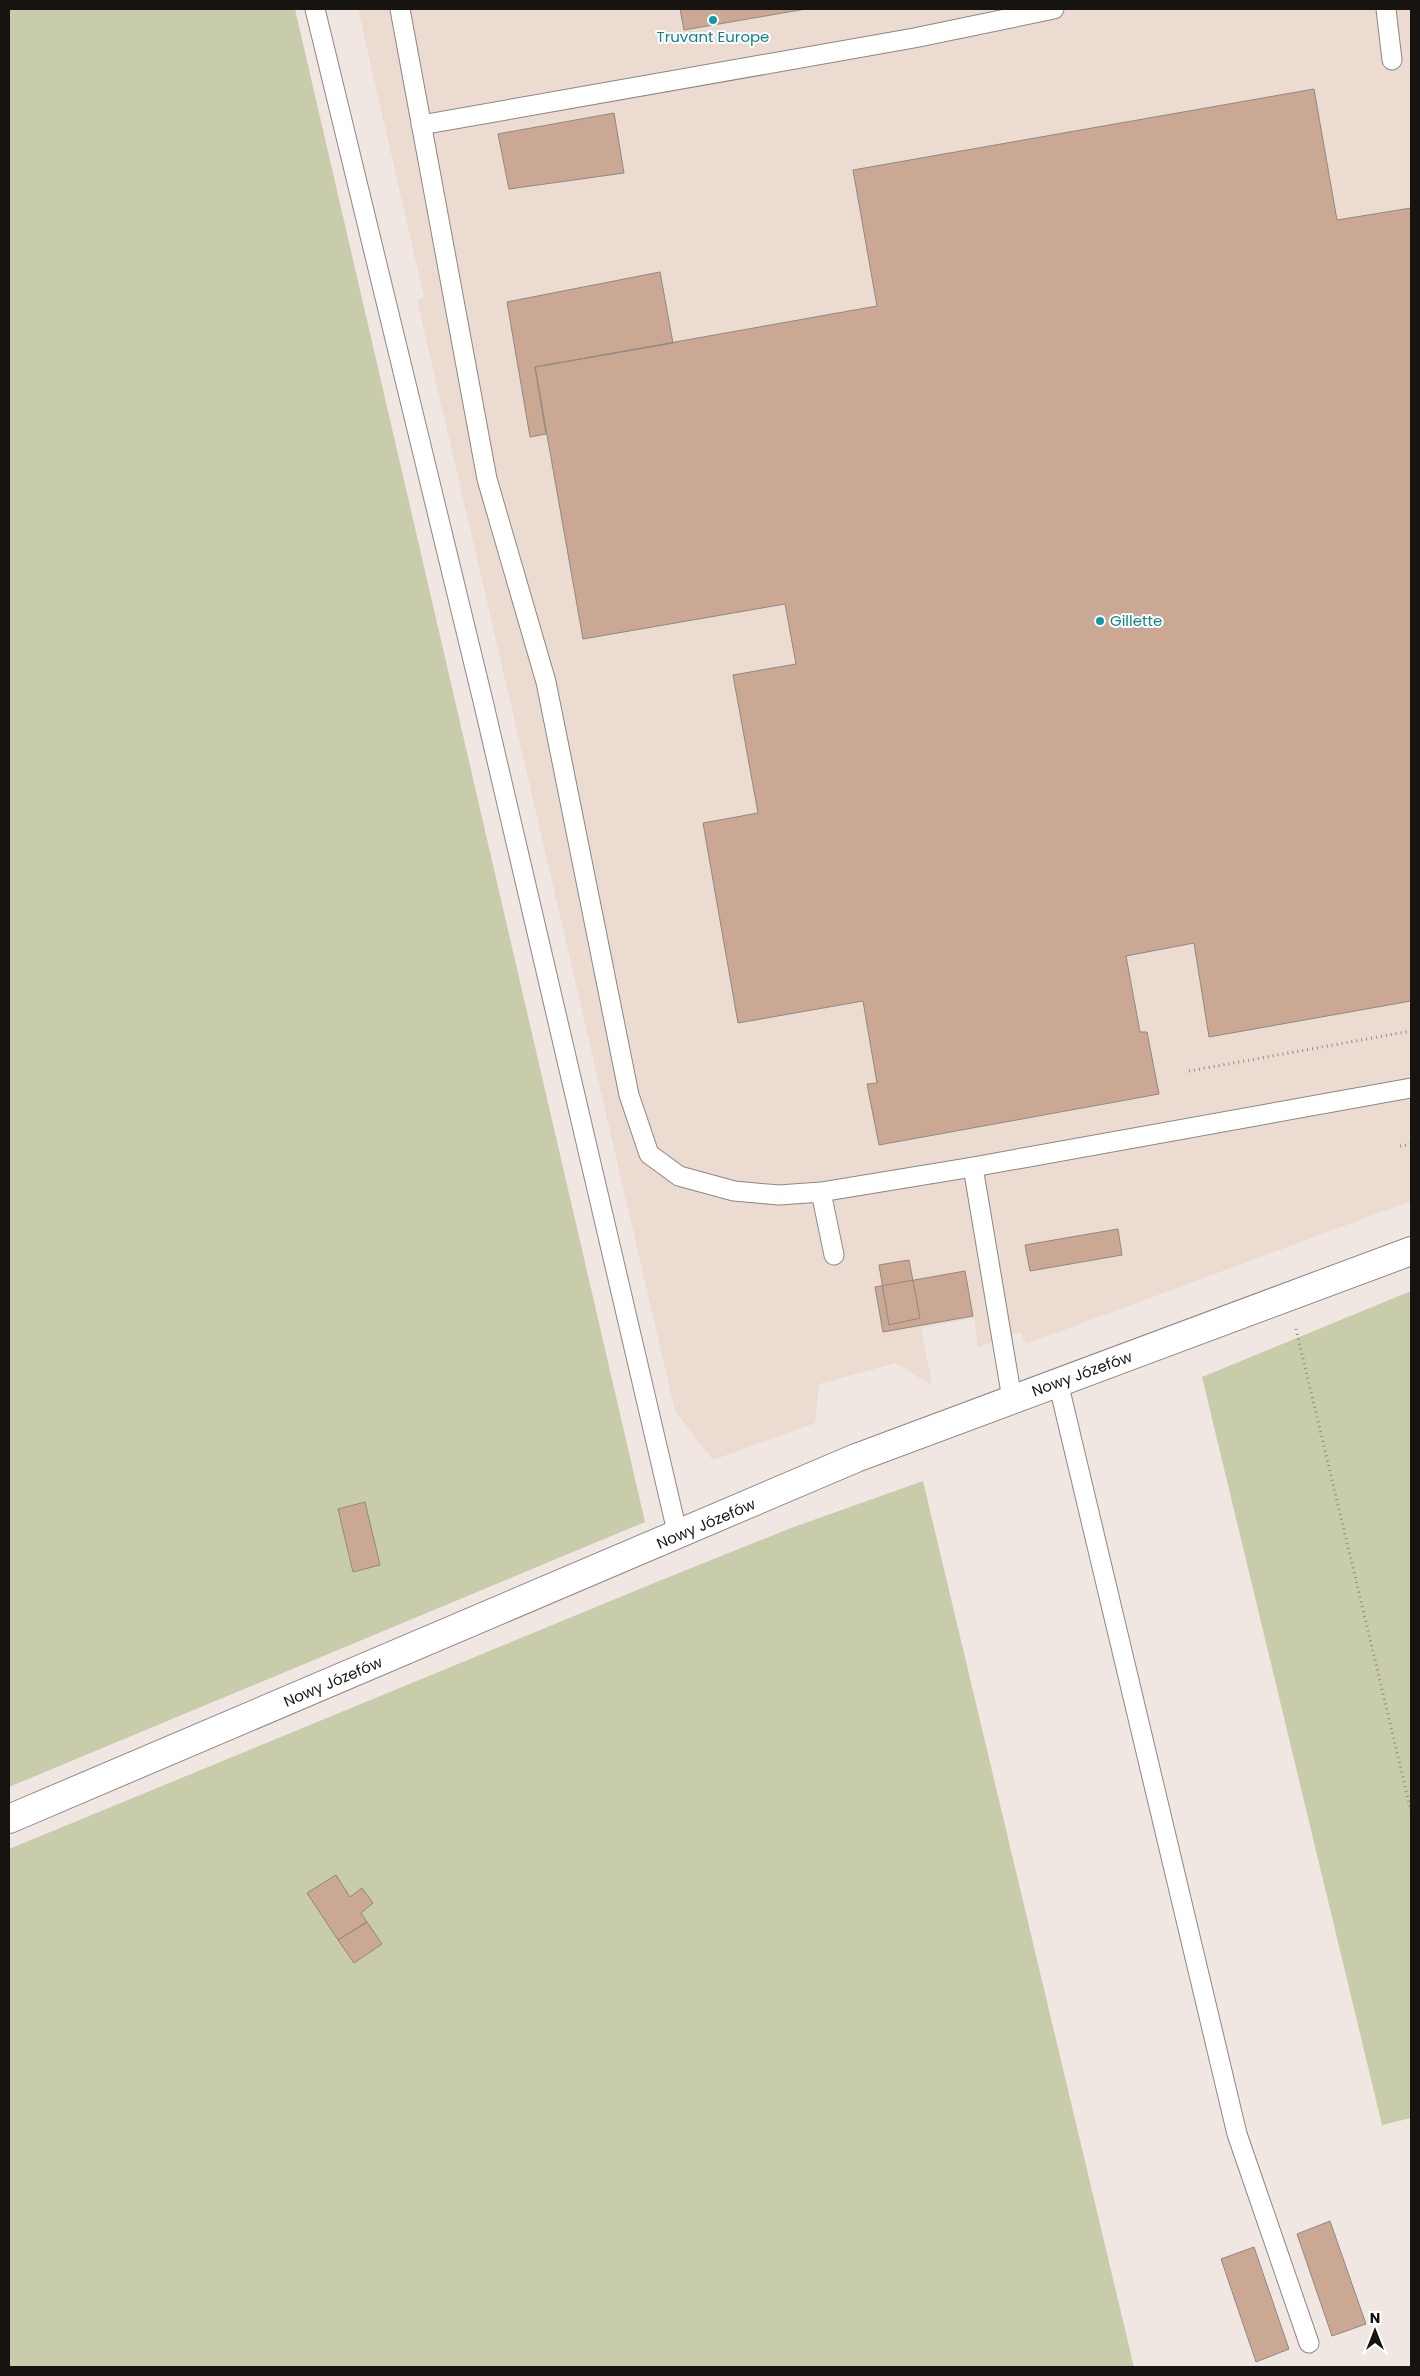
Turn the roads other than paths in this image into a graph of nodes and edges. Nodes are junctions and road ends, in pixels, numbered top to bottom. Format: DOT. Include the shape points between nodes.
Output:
graph roads {
  1 [pos="315,9"];
  2 [pos="400,9"];
  3 [pos="1054,9"];
  4 [pos="1386,9"];
  5 [pos="1392,60"];
  6 [pos="421,125"];
  7 [pos="1411,1088"];
  8 [pos="973,1168"];
  9 [pos="821,1192"];
  10 [pos="1411,1251"];
  11 [pos="834,1255"];
  12 [pos="1058,1382"];
  13 [pos="1012,1399"];
  14 [pos="678,1536"];
  15 [pos="9,1818"];
  16 [pos="1309,2343"];
  1 -- 14 [label="lane" via="483,701"];
  2 -- 6 [label="lane"];
  3 -- 6 [label="lane" via="914,38"];
  4 -- 5 [label="lane"];
  6 -- 9 [label="lane" via="487,479 546,682 629,1095 649,1154 679,1176 734,1191"];
  7 -- 8 [label="lane"];
  8 -- 9 [label="lane"];
  8 -- 13 [label="lane"];
  9 -- 11 [label="lane"];
  10 -- 12 [label="street, Nowy Józefów"];
  12 -- 13 [label="street, Nowy Józefów"];
  12 -- 16 [label="lane" via="1237,2134"];
  13 -- 14 [label="street, Nowy Józefów" via="856,1458"];
  14 -- 15 [label="street, Nowy Józefów"];
}
